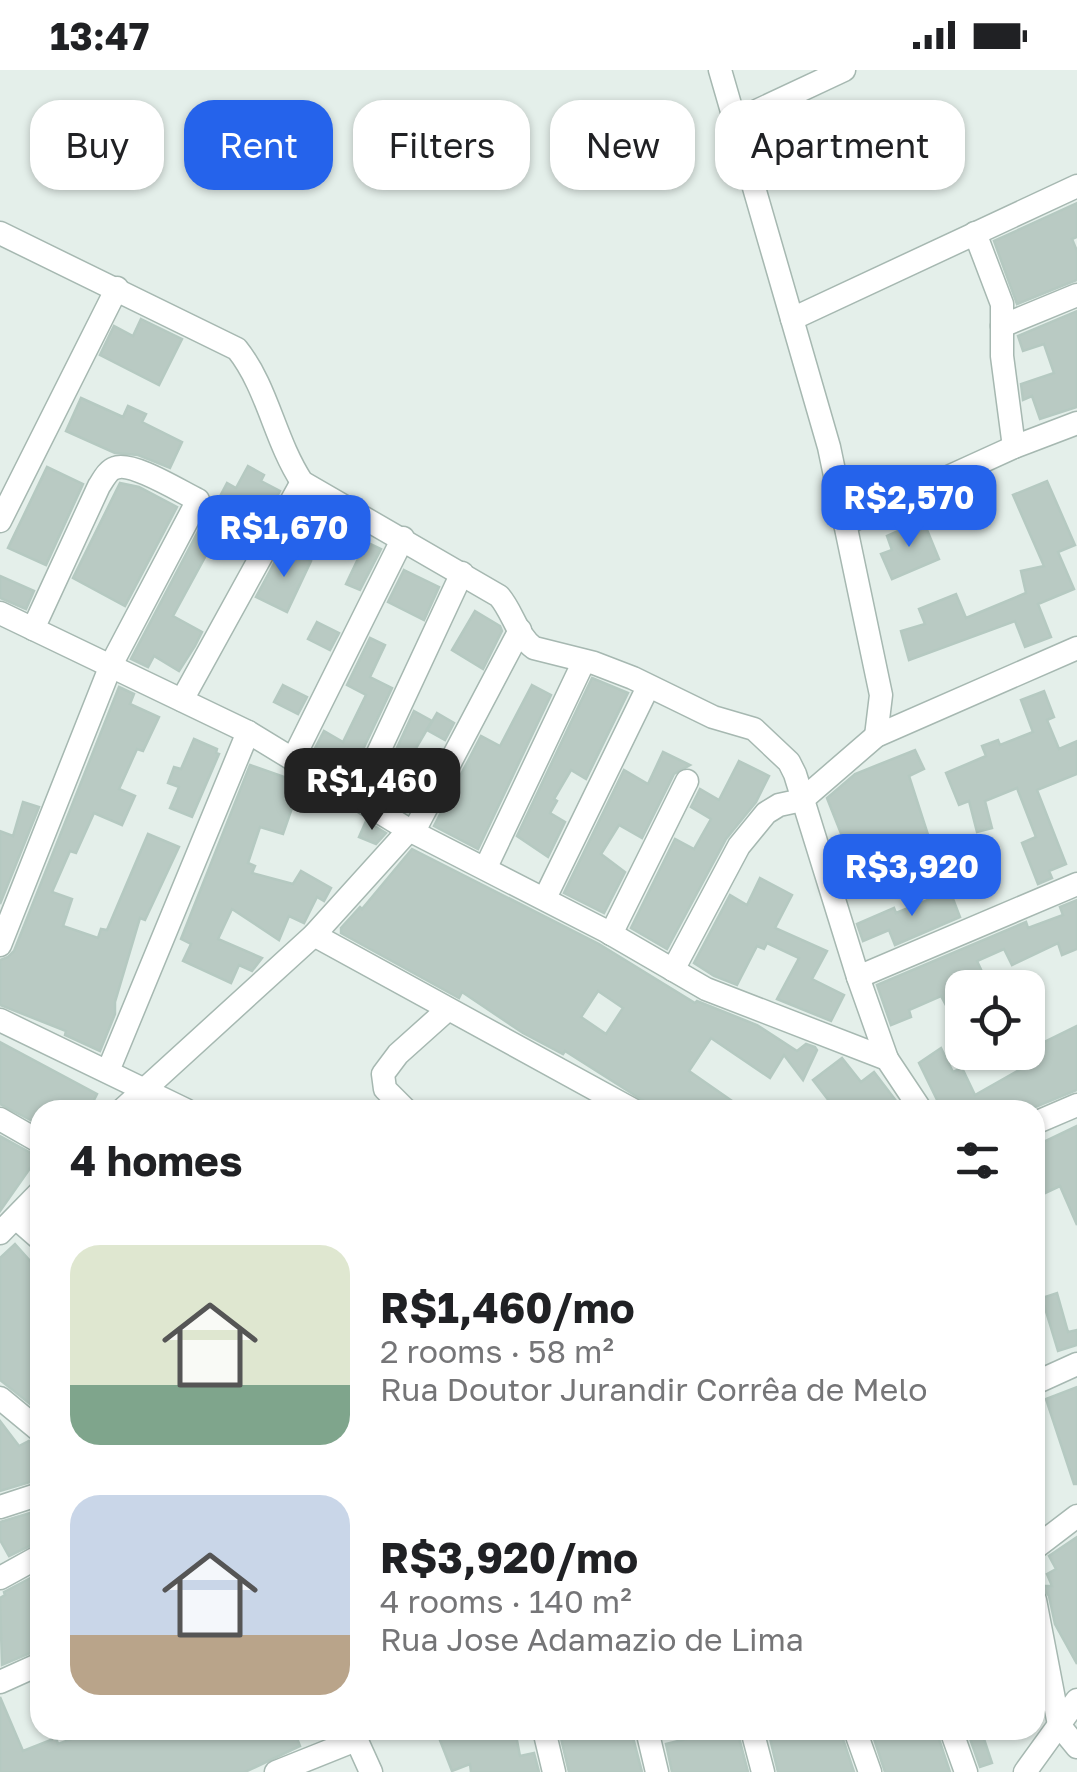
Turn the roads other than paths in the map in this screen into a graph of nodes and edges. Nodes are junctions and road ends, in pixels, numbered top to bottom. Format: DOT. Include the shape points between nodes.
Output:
graph roads {
  1 [pos="720,70"];
  2 [pos="844,70"];
  3 [pos="728,100"];
  4 [pos="780,100"];
  5 [pos="1077,186"];
  6 [pos="753,190"];
  7 [pos="0,232"];
  8 [pos="975,234"];
  9 [pos="117,288"];
  10 [pos="1077,294"];
  11 [pos="792,320"];
  12 [pos="1002,326"];
  13 [pos="1077,423"];
  14 [pos="1014,447"];
  15 [pos="302,482"];
  16 [pos="0,522"];
  17 [pos="845,524"];
  18 [pos="403,538"];
  19 [pos="462,573"];
  20 [pos="0,613"];
  21 [pos="33,628"];
  22 [pos="520,630"];
  23 [pos="1077,648"];
  24 [pos="584,661"];
  25 [pos="110,665"];
  26 [pos="648,687"];
  27 [pos="182,700"];
  28 [pos="248,732"];
  29 [pos="876,736"];
  30 [pos="294,758"];
  31 [pos="686,782"];
  32 [pos="358,796"];
  33 [pos="802,800"];
  34 [pos="412,831"];
  35 [pos="486,867"];
  36 [pos="1077,884"];
  37 [pos="545,898"];
  38 [pos="611,934"];
  39 [pos="314,936"];
  40 [pos="0,944"];
  41 [pos="673,970"];
  42 [pos="858,977"];
  43 [pos="446,1011"];
  44 [pos="0,1020"];
  45 [pos="887,1058"];
  46 [pos="108,1071"];
  47 [pos="145,1088"];
  48 [pos="132,1100"];
  49 [pos="167,1100"];
  50 [pos="396,1100"];
  51 [pos="614,1100"];
  52 [pos="915,1100"];
  53 [pos="1077,1105"];
  54 [pos="0,1119"];
  55 [pos="1045,1119"];
  56 [pos="30,1136"];
  57 [pos="30,1203"];
  58 [pos="8,1226"];
  59 [pos="1077,1364"];
  60 [pos="1045,1378"];
  61 [pos="0,1398"];
  62 [pos="30,1423"];
  63 [pos="30,1497"];
  64 [pos="0,1507"];
  65 [pos="1077,1516"];
  66 [pos="1045,1540"];
  67 [pos="30,1562"];
  68 [pos="0,1578"];
  69 [pos="1045,1652"];
  70 [pos="30,1668"];
  71 [pos="0,1682"];
  72 [pos="1077,1700"];
  73 [pos="1059,1724"];
  74 [pos="342,1740"];
  75 [pos="359,1740"];
  76 [pos="546,1740"];
  77 [pos="649,1740"];
  78 [pos="754,1740"];
  79 [pos="858,1740"];
  80 [pos="955,1740"];
  81 [pos="1077,1747"];
  82 [pos="276,1772"];
  83 [pos="371,1772"];
  84 [pos="554,1772"];
  85 [pos="658,1772"];
  86 [pos="762,1772"];
  87 [pos="870,1772"];
  88 [pos="966,1772"];
  89 [pos="1025,1772"];
  1 -- 3 [label="street"];
  2 -- 4 [label="street"];
  5 -- 8 [label="street"];
  6 -- 11 [label="street"];
  7 -- 9 [label="street"];
  8 -- 11 [label="street"];
  8 -- 12 [label="street" via="1002,304"];
  9 -- 15 [label="street" via="237,348 252,367"];
  9 -- 16 [label="street"];
  10 -- 12 [label="street"];
  11 -- 17 [label="street"];
  12 -- 14 [label="street"];
  13 -- 14 [label="street"];
  14 -- 17 [label="street"];
  15 -- 18 [label="street"];
  15 -- 27 [label="street"];
  17 -- 29 [label="street" via="880,695"];
  18 -- 19 [label="street"];
  18 -- 30 [label="street"];
  19 -- 22 [label="street" via="499,596"];
  19 -- 32 [label="street"];
  20 -- 21 [label="street"];
  21 -- 25 [label="street"];
  21 -- 25 [label="street" via="99,486 115,468 136,470 198,500"];
  22 -- 24 [label="street" via="534,648"];
  22 -- 34 [label="street"];
  23 -- 29 [label="street"];
  24 -- 26 [label="street"];
  24 -- 35 [label="street"];
  25 -- 27 [label="street"];
  25 -- 40 [label="street"];
  26 -- 33 [label="street" via="754,729 790,762"];
  26 -- 37 [label="street"];
  27 -- 28 [label="street"];
  28 -- 30 [label="street"];
  28 -- 46 [label="street"];
  29 -- 33 [label="street"];
  30 -- 32 [label="street"];
  31 -- 38 [label="street"];
  32 -- 34 [label="street"];
  33 -- 41 [label="street" via="766,813 739,846"];
  33 -- 42 [label="street"];
  34 -- 35 [label="street"];
  34 -- 39 [label="street"];
  35 -- 37 [label="street"];
  36 -- 42 [label="street"];
  37 -- 38 [label="street"];
  38 -- 41 [label="street"];
  39 -- 43 [label="street"];
  39 -- 47 [label="street"];
  41 -- 45 [label="street" via="736,1002"];
  42 -- 45 [label="street"];
  43 -- 50 [label="street" via="384,1074"];
  43 -- 51 [label="street"];
  44 -- 46 [label="street"];
  45 -- 52 [label="street"];
  46 -- 47 [label="street"];
  47 -- 48 [label="street"];
  47 -- 49 [label="street"];
  53 -- 55 [label="street"];
  54 -- 56 [label="street"];
  57 -- 58 [label="street"];
  59 -- 60 [label="street"];
  61 -- 62 [label="street"];
  63 -- 64 [label="street"];
  65 -- 66 [label="street"];
  67 -- 68 [label="street"];
  69 -- 73 [label="street"];
  70 -- 71 [label="street"];
  72 -- 73 [label="street"];
  73 -- 81 [label="street"];
  73 -- 89 [label="street"];
  74 -- 82 [label="street"];
  75 -- 83 [label="street"];
  76 -- 84 [label="street"];
  77 -- 85 [label="street"];
  78 -- 86 [label="street"];
  79 -- 87 [label="street"];
  80 -- 88 [label="street"];
}
